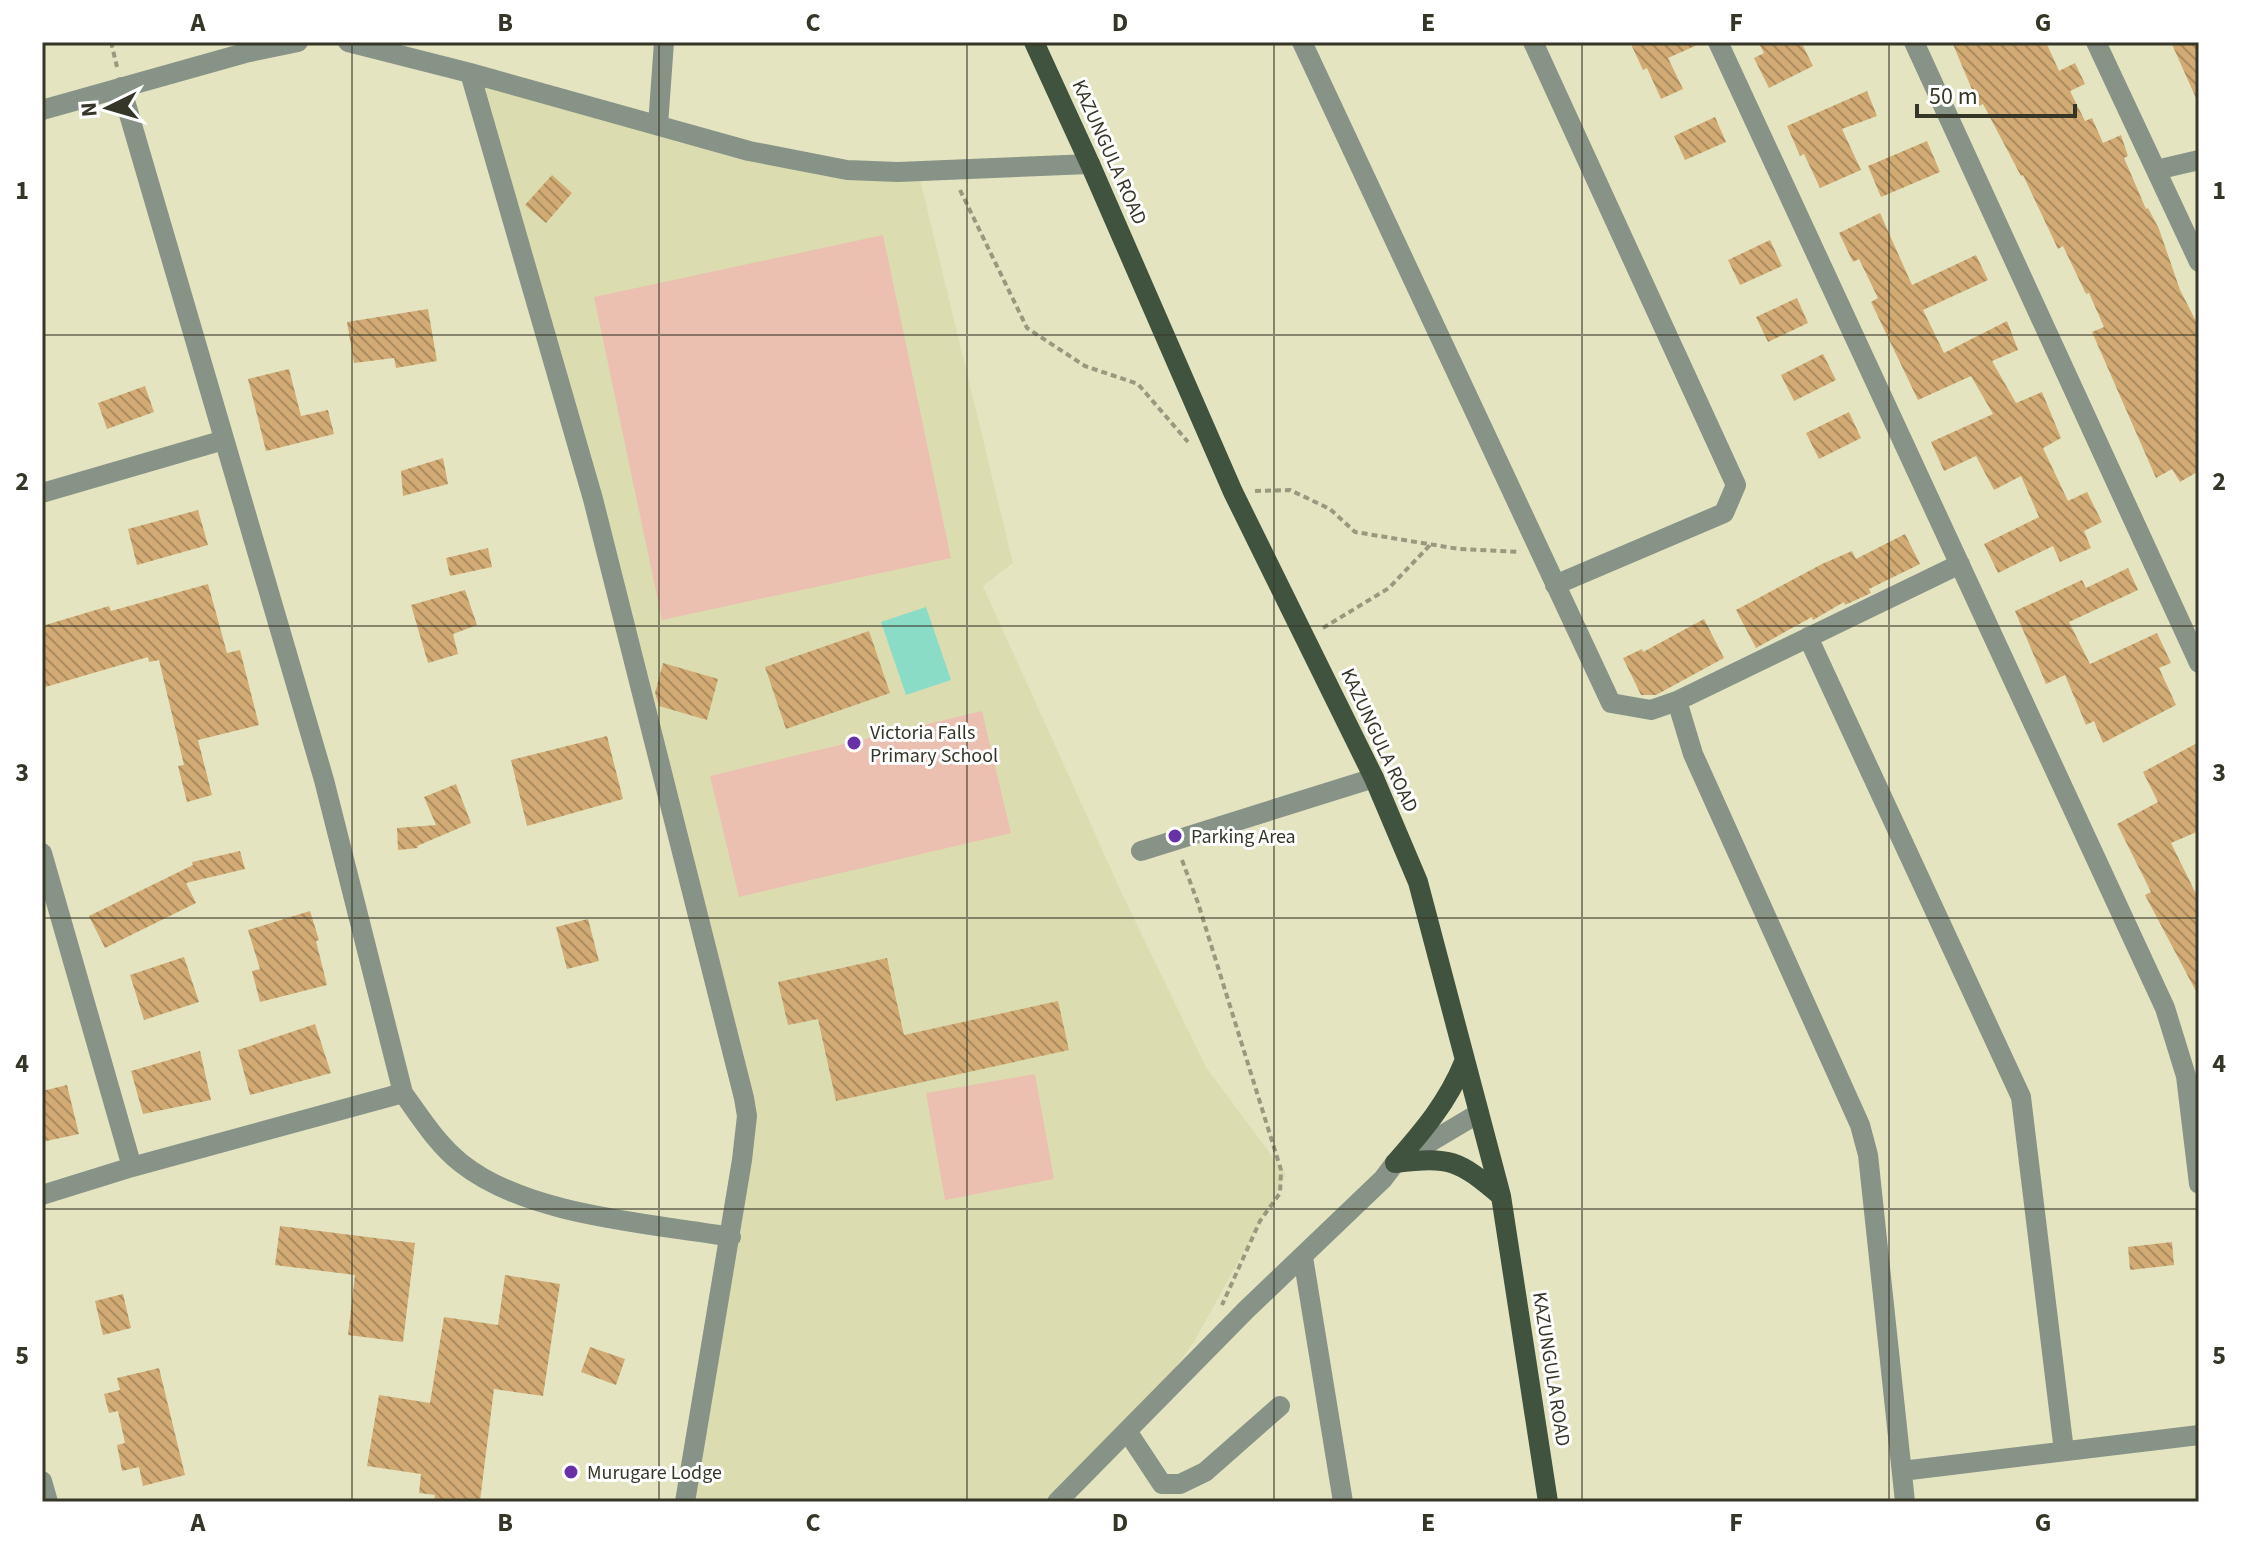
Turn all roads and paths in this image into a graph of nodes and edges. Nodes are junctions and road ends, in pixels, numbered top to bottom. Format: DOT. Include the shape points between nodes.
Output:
graph roads {
  1 [pos="111,42"];
  2 [pos="348,42"];
  3 [pos="664,42"];
  4 [pos="1034,42"];
  5 [pos="1302,42"];
  6 [pos="1533,42"];
  7 [pos="1718,42"];
  8 [pos="1914,42"];
  9 [pos="2096,42"];
  10 [pos="288,43"];
  11 [pos="470,73"];
  12 [pos="121,87"];
  13 [pos="42,110"];
  14 [pos="658,125"];
  15 [pos="2199,160"];
  16 [pos="1090,164"];
  17 [pos="951,170"];
  18 [pos="2156,170"];
  19 [pos="2199,262"];
  20 [pos="224,440"];
  21 [pos="1194,448"];
  22 [pos="1233,492"];
  23 [pos="42,493"];
  24 [pos="1431,544"];
  25 [pos="1541,554"];
  26 [pos="1960,564"];
  27 [pos="1555,585"];
  28 [pos="1808,637"];
  29 [pos="1305,639"];
  30 [pos="2199,663"];
  31 [pos="1677,701"];
  32 [pos="1374,778"];
  33 [pos="1174,841"];
  34 [pos="1141,851"];
  35 [pos="42,853"];
  36 [pos="1464,1062"];
  37 [pos="403,1093"];
  38 [pos="1479,1113"];
  39 [pos="1395,1163"];
  40 [pos="132,1167"];
  41 [pos="2199,1184"];
  42 [pos="42,1195"];
  43 [pos="1501,1196"];
  44 [pos="731,1237"];
  45 [pos="1303,1257"];
  46 [pos="1219,1313"];
  47 [pos="1280,1406"];
  48 [pos="1127,1431"];
  49 [pos="2199,1435"];
  50 [pos="2064,1451"];
  51 [pos="1902,1471"];
  52 [pos="42,1481"];
  53 [pos="48,1502"];
  54 [pos="685,1502"];
  55 [pos="1057,1502"];
  56 [pos="1343,1502"];
  57 [pos="1548,1502"];
  58 [pos="1905,1502"];
  1 -- 12 [label="path"];
  2 -- 11 [label="street"];
  3 -- 14 [label="street"];
  4 -- 16 [label="main road, KAZUNGULA ROAD"];
  5 -- 25 [label="street"];
  6 -- 27 [label="street" via="1736,485 1724,513"];
  7 -- 26 [label="street"];
  8 -- 30 [label="street"];
  9 -- 18 [label="street"];
  10 -- 12 [label="street"];
  11 -- 14 [label="street"];
  11 -- 44 [label="street" via="593,499 744,1098 745,1136"];
  12 -- 13 [label="street"];
  12 -- 20 [label="street"];
  14 -- 17 [label="street" via="749,151 847,170"];
  15 -- 18 [label="street"];
  16 -- 17 [label="street"];
  16 -- 22 [label="main road, KAZUNGULA ROAD"];
  17 -- 21 [label="path" via="1027,328 1085,366 1138,384"];
  18 -- 19 [label="street"];
  20 -- 23 [label="street"];
  20 -- 37 [label="street" via="324,780"];
  22 -- 24 [label="path" via="1290,490 1330,509 1355,532"];
  22 -- 29 [label="main road, KAZUNGULA ROAD"];
  24 -- 25 [label="path"];
  24 -- 29 [label="path" via="1389,588"];
  25 -- 27 [label="street"];
  26 -- 28 [label="street"];
  26 -- 41 [label="street" via="2165,1008 2186,1076"];
  27 -- 31 [label="street" via="1611,703 1651,710"];
  28 -- 31 [label="street"];
  28 -- 50 [label="street" via="2021,1097"];
  29 -- 32 [label="main road, KAZUNGULA ROAD"];
  31 -- 51 [label="street" via="1693,754 1860,1125 1868,1155"];
  32 -- 33 [label="street"];
  32 -- 36 [label="main road, KAZUNGULA ROAD" via="1418,882"];
  33 -- 34 [label="street"];
  33 -- 46 [label="path" via="1281,1170 1280,1193 1260,1221"];
  35 -- 40 [label="street"];
  36 -- 38 [label="main road, KAZUNGULA ROAD"];
  36 -- 39 [label="main road" via="1434,1119"];
  37 -- 40 [label="street"];
  37 -- 44 [label="street" via="435,1139 463,1165 509,1193 563,1209"];
  38 -- 39 [label="street"];
  38 -- 43 [label="main road, KAZUNGULA ROAD"];
  39 -- 43 [label="main road" via="1448,1161 1475,1174"];
  39 -- 45 [label="street"];
  40 -- 42 [label="street"];
  43 -- 57 [label="main road, KAZUNGULA ROAD"];
  44 -- 54 [label="street"];
  45 -- 48 [label="street"];
  45 -- 56 [label="street"];
  47 -- 48 [label="street" via="1205,1472 1180,1484 1162,1484"];
  48 -- 55 [label="street"];
  49 -- 50 [label="street"];
  50 -- 51 [label="street"];
  51 -- 58 [label="street"];
  52 -- 53 [label="street"];
}
